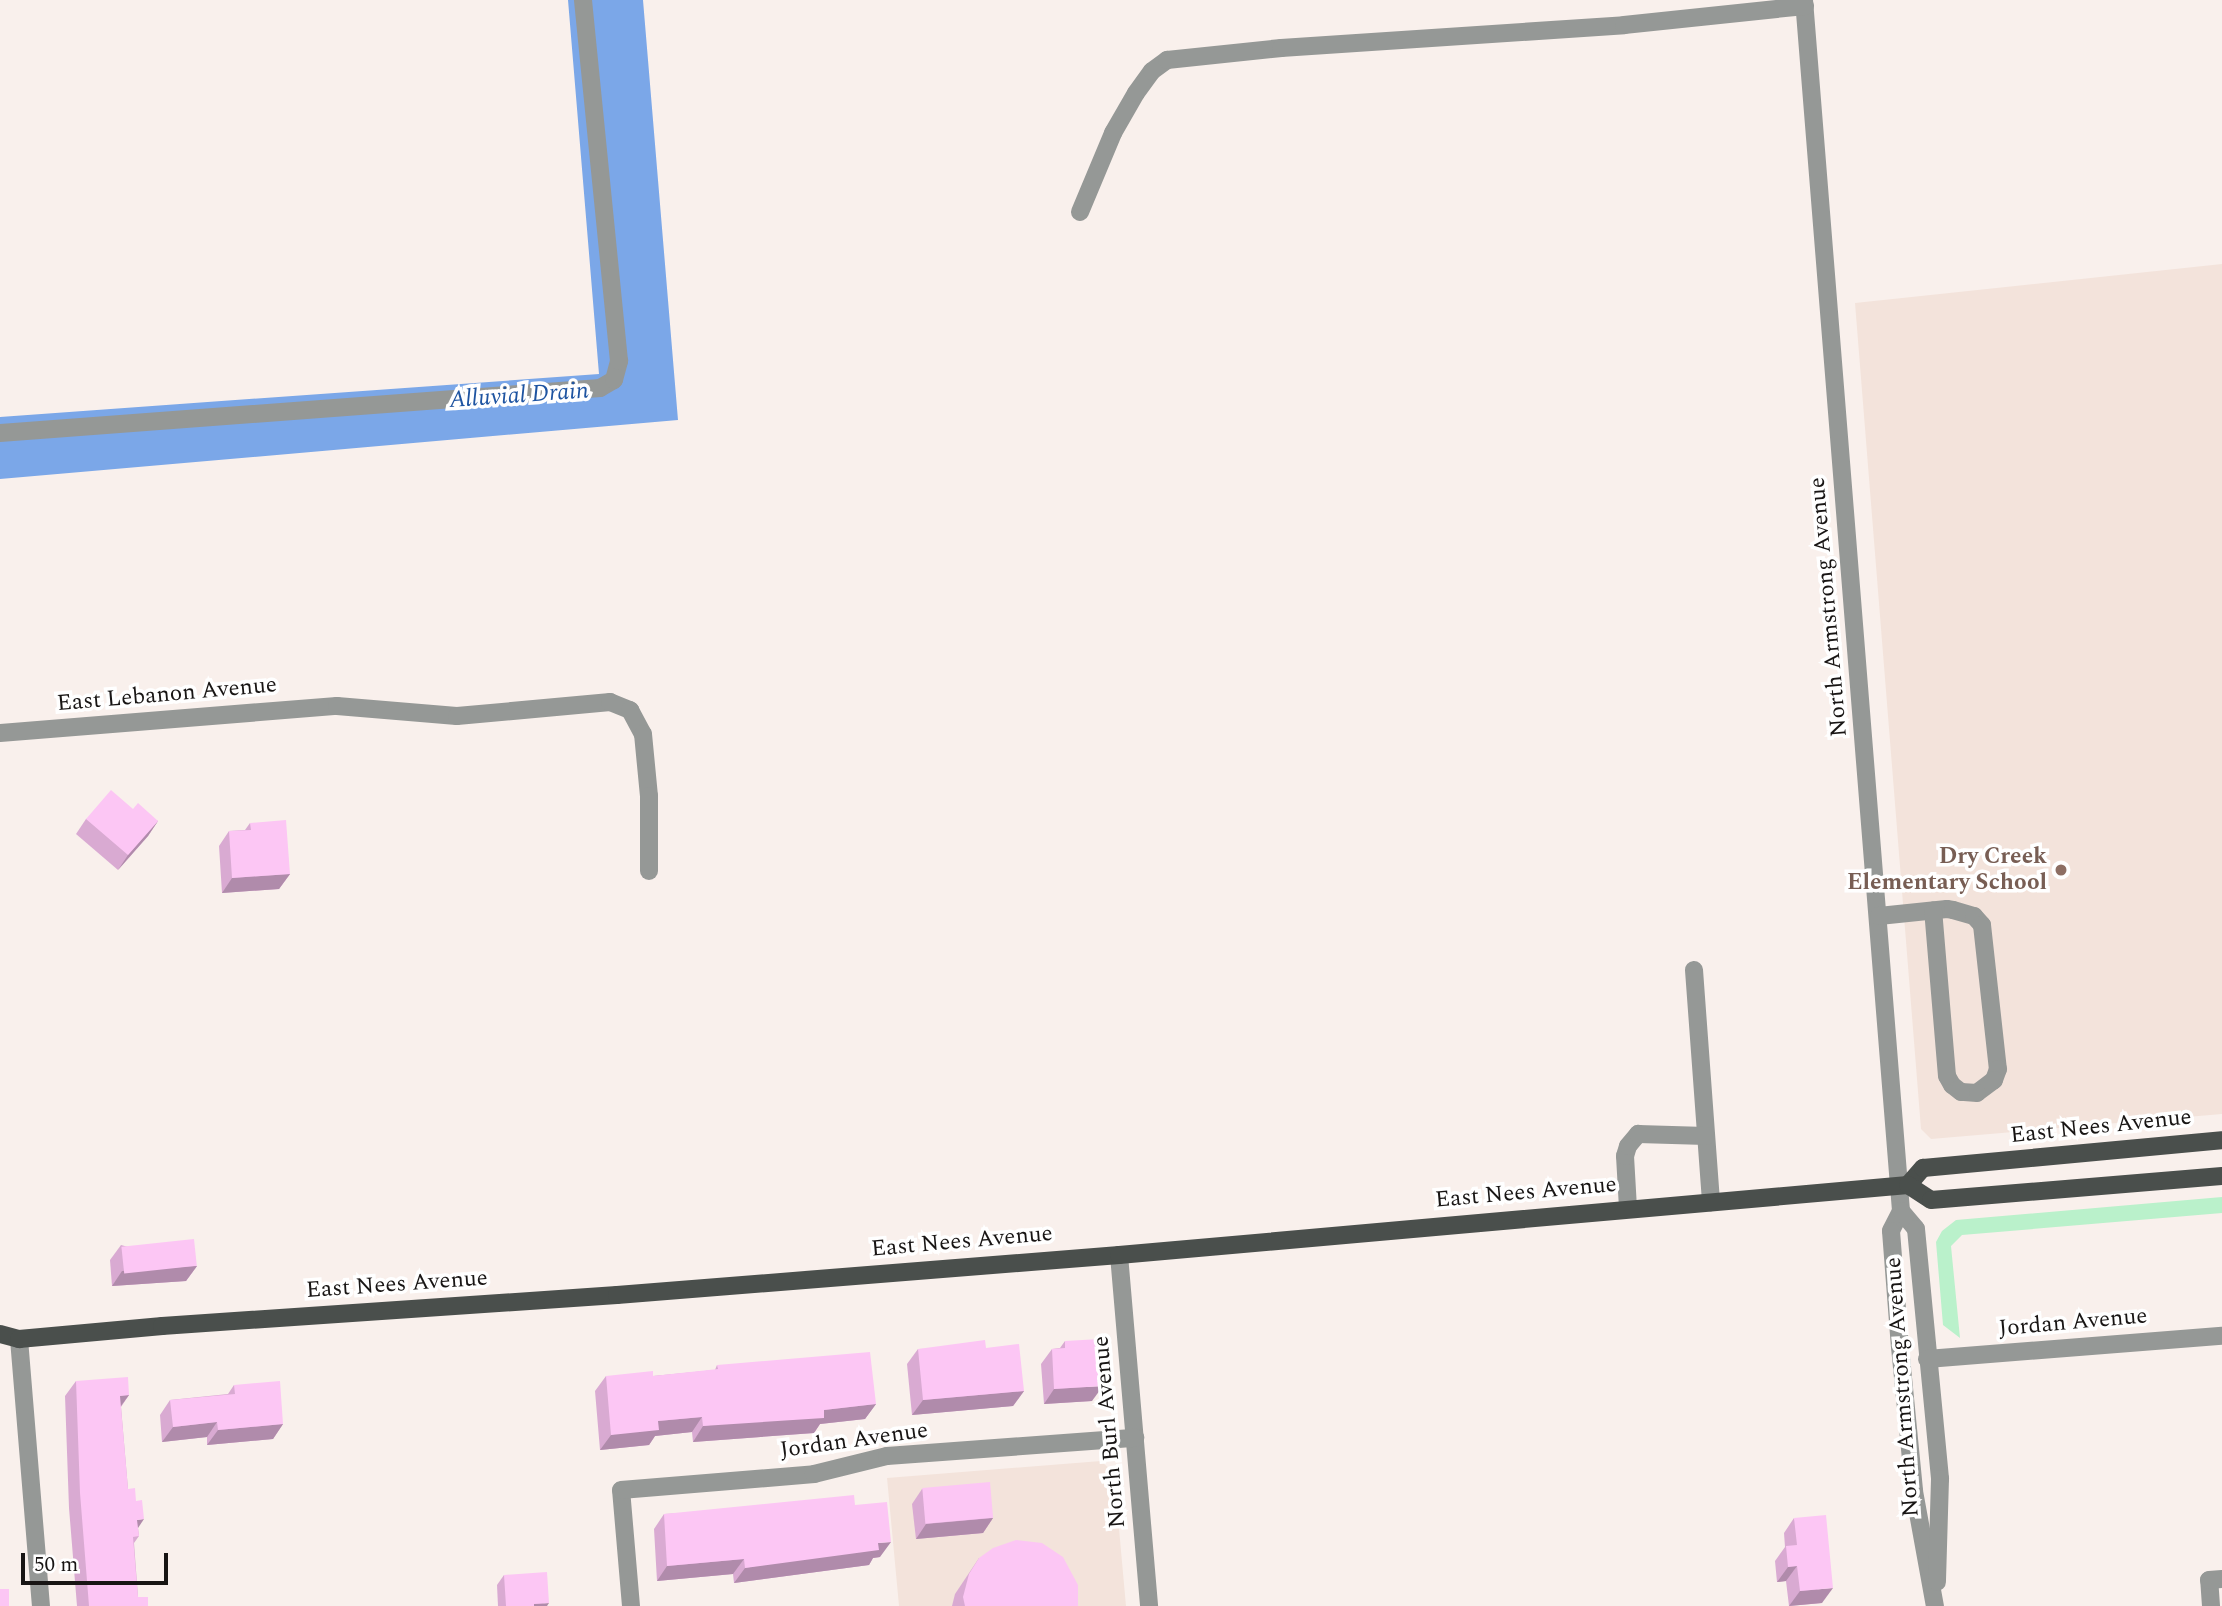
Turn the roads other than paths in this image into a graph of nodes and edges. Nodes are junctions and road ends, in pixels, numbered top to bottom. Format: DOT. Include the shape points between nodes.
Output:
graph roads {
  1 [pos="583,0"];
  2 [pos="1804,3"];
  3 [pos="1080,212"];
  4 [pos="0,433"];
  5 [pos="0,733"];
  6 [pos="649,871"];
  7 [pos="1933,911"];
  8 [pos="1879,916"];
  9 [pos="1694,971"];
  10 [pos="1706,1136"];
  11 [pos="2222,1140"];
  12 [pos="2222,1176"];
  13 [pos="1904,1185"];
  14 [pos="1711,1202"];
  15 [pos="1628,1208"];
  16 [pos="1901,1210"];
  17 [pos="1119,1255"];
  18 [pos="0,1334"];
  19 [pos="2222,1336"];
  20 [pos="19,1339"];
  21 [pos="0,1351"];
  22 [pos="1927,1359"];
  23 [pos="1135,1438"];
  24 [pos="2216,1580"];
  25 [pos="41,1606"];
  26 [pos="631,1606"];
  27 [pos="1149,1606"];
  28 [pos="1936,1606"];
  29 [pos="2211,1606"];
  1 -- 4 [label="street" via="619,361 614,380 600,388"];
  2 -- 3 [label="street" via="1624,25 1281,48 1167,61 1145,80 1124,113"];
  2 -- 8 [label="street, North Armstrong Avenue"];
  5 -- 6 [label="street, East Lebanon Avenue" via="337,706 457,716 600,701 630,710 643,734"];
  7 -- 7 [label="street" via="1947,1076 1961,1092 1977,1093 1994,1080 1998,1069 1985,935 1974,916"];
  7 -- 8 [label="street"];
  8 -- 13 [label="street, North Armstrong Avenue"];
  9 -- 10 [label="street"];
  10 -- 14 [label="street"];
  10 -- 15 [label="street" via="1638,1135 1625,1156"];
  11 -- 13 [label="main road, East Nees Avenue" via="1923,1168"];
  12 -- 13 [label="main road" via="1931,1200"];
  13 -- 14 [label="main road, East Nees Avenue"];
  13 -- 16 [label="street, North Armstrong Avenue"];
  14 -- 15 [label="main road, East Nees Avenue"];
  15 -- 17 [label="main road, East Nees Avenue"];
  16 -- 22 [label="street, North Armstrong Avenue" via="1916,1229"];
  16 -- 28 [label="street, North Armstrong Avenue" via="1891,1230 1901,1360 1914,1491"];
  17 -- 20 [label="main road, East Nees Avenue"];
  17 -- 23 [label="street, North Burl Avenue"];
  18 -- 20 [label="main road, East Nees Avenue"];
  19 -- 22 [label="street, Jordan Avenue"];
  20 -- 21 [label="main road, East Nees Avenue"];
  20 -- 25 [label="street"];
  22 -- 28 [label="street, North Armstrong Avenue" via="1940,1479"];
  23 -- 26 [label="street, Jordan Avenue" via="887,1456 814,1474 621,1489"];
  23 -- 27 [label="street, North Burl Avenue"];
  24 -- 29 [label="street"];
}
